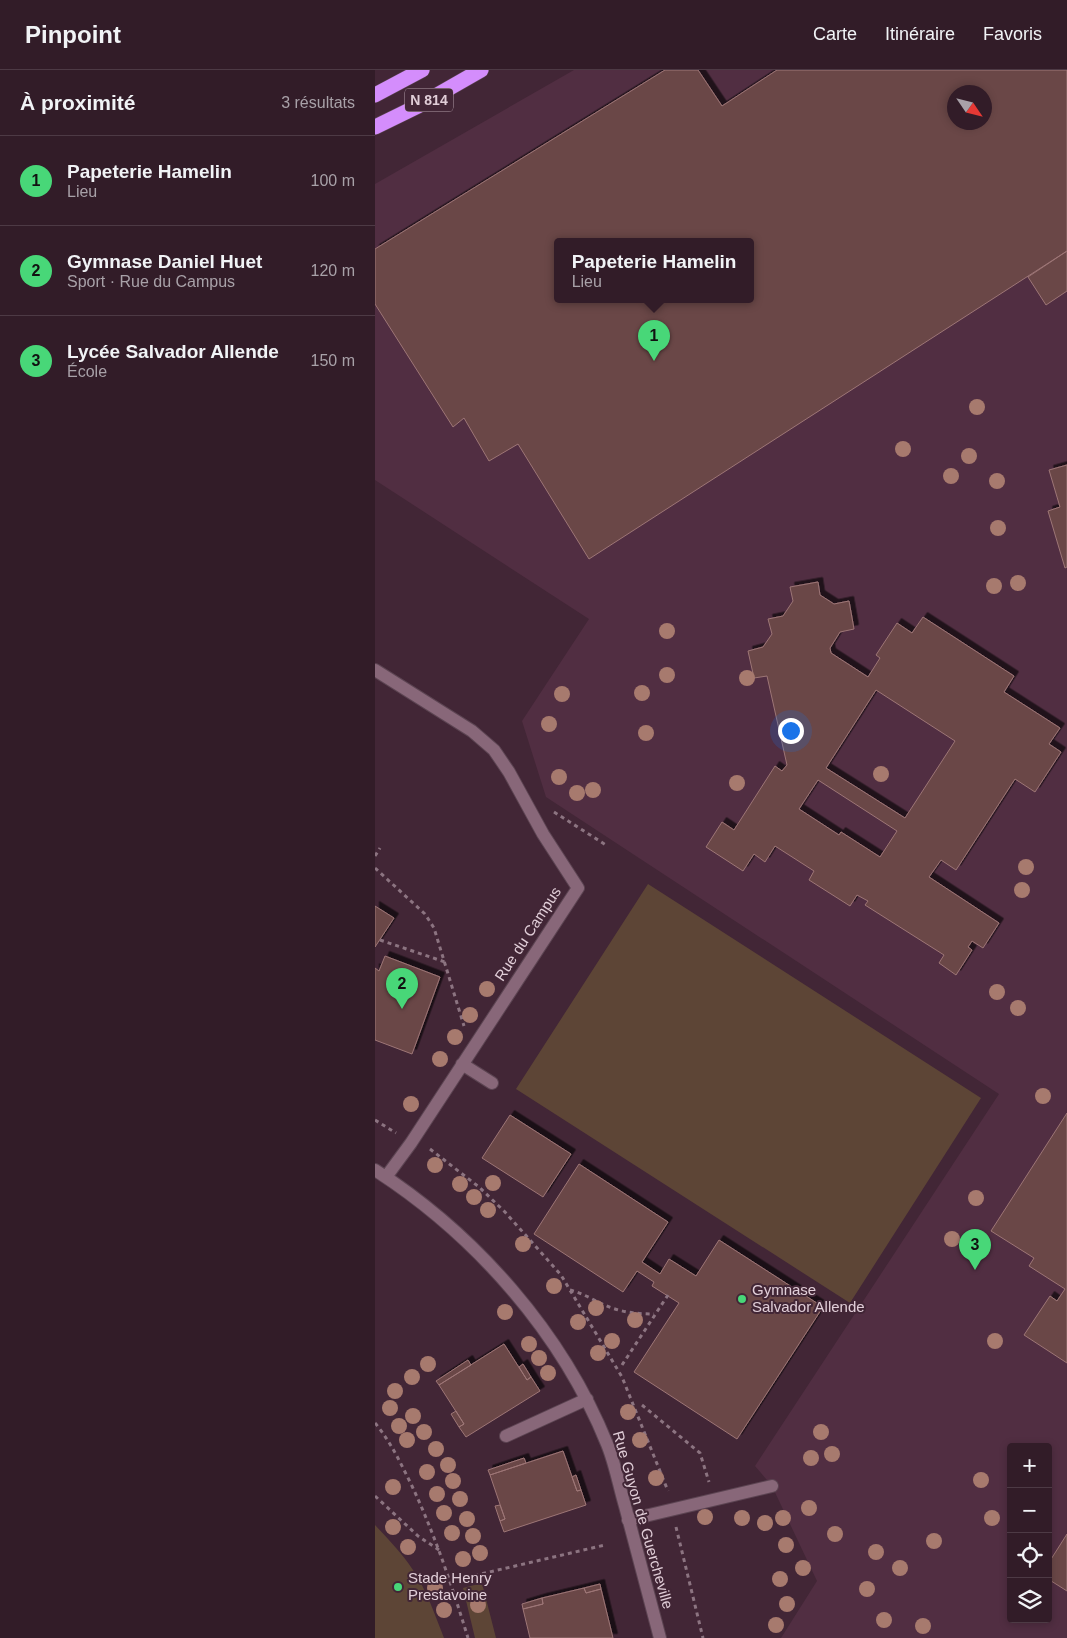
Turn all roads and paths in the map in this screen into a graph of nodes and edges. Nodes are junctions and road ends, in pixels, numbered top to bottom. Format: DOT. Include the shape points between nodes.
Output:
graph roads {
  1 [pos="422,70"];
  2 [pos="481,70"];
  3 [pos="375,95"];
  4 [pos="375,127"];
  5 [pos="375,670"];
  6 [pos="553,811"];
  7 [pos="606,846"];
  8 [pos="380,848"];
  9 [pos="375,856"];
  10 [pos="375,868"];
  11 [pos="380,940"];
  12 [pos="445,963"];
  13 [pos="471,1052"];
  14 [pos="462,1064"];
  15 [pos="492,1082"];
  16 [pos="411,1143"];
  17 [pos="380,1173"];
  18 [pos="570,1290"];
  19 [pos="667,1296"];
  20 [pos="654,1314"];
  21 [pos="622,1364"];
  22 [pos="587,1399"];
  23 [pos="642,1405"];
  24 [pos="375,1423"];
  25 [pos="506,1436"];
  26 [pos="772,1486"];
  27 [pos="375,1496"];
  28 [pos="672,1496"];
  29 [pos="715,1500"];
  30 [pos="628,1520"];
  31 [pos="678,1522"];
  32 [pos="605,1545"];
  33 [pos="439,1550"];
  34 [pos="451,1581"];
  35 [pos="468,1638"];
  36 [pos="660,1638"];
  37 [pos="703,1638"];
  1 -- 3 [label="highway, N 814"];
  2 -- 4 [label="highway, N 814"];
  5 -- 13 [label="street, Rue du Campus" via="472,731 494,750 578,888"];
  6 -- 7 [label="path"];
  8 -- 9 [label="path"];
  10 -- 12 [label="path" via="425,914 434,928"];
  11 -- 12 [label="path"];
  12 -- 13 [label="path"];
  13 -- 14 [label="street, Rue du Campus"];
  14 -- 15 [label="street"];
  14 -- 16 [label="street, Rue du Campus"];
  16 -- 17 [label="street, Rue du Campus"];
  16 -- 18 [label="path" via="424,1144 479,1187 530,1239"];
  17 -- 22 [label="street, Rue Guyon de Guercheville" via="437,1215 522,1301 569,1367"];
  18 -- 20 [label="path" via="614,1308"];
  18 -- 28 [label="path" via="622,1377"];
  19 -- 20 [label="path"];
  20 -- 21 [label="path"];
  22 -- 25 [label="street"];
  22 -- 30 [label="street, Rue Guyon de Guercheville" via="608,1446"];
  23 -- 29 [label="path" via="700,1453"];
  24 -- 33 [label="path" via="397,1454"];
  26 -- 29 [label="street"];
  27 -- 33 [label="path" via="418,1536"];
  29 -- 30 [label="street"];
  30 -- 36 [label="street, Rue Guyon de Guercheville"];
  31 -- 37 [label="path" via="676,1526"];
  32 -- 34 [label="path"];
  33 -- 34 [label="path"];
  34 -- 35 [label="path"];
}
